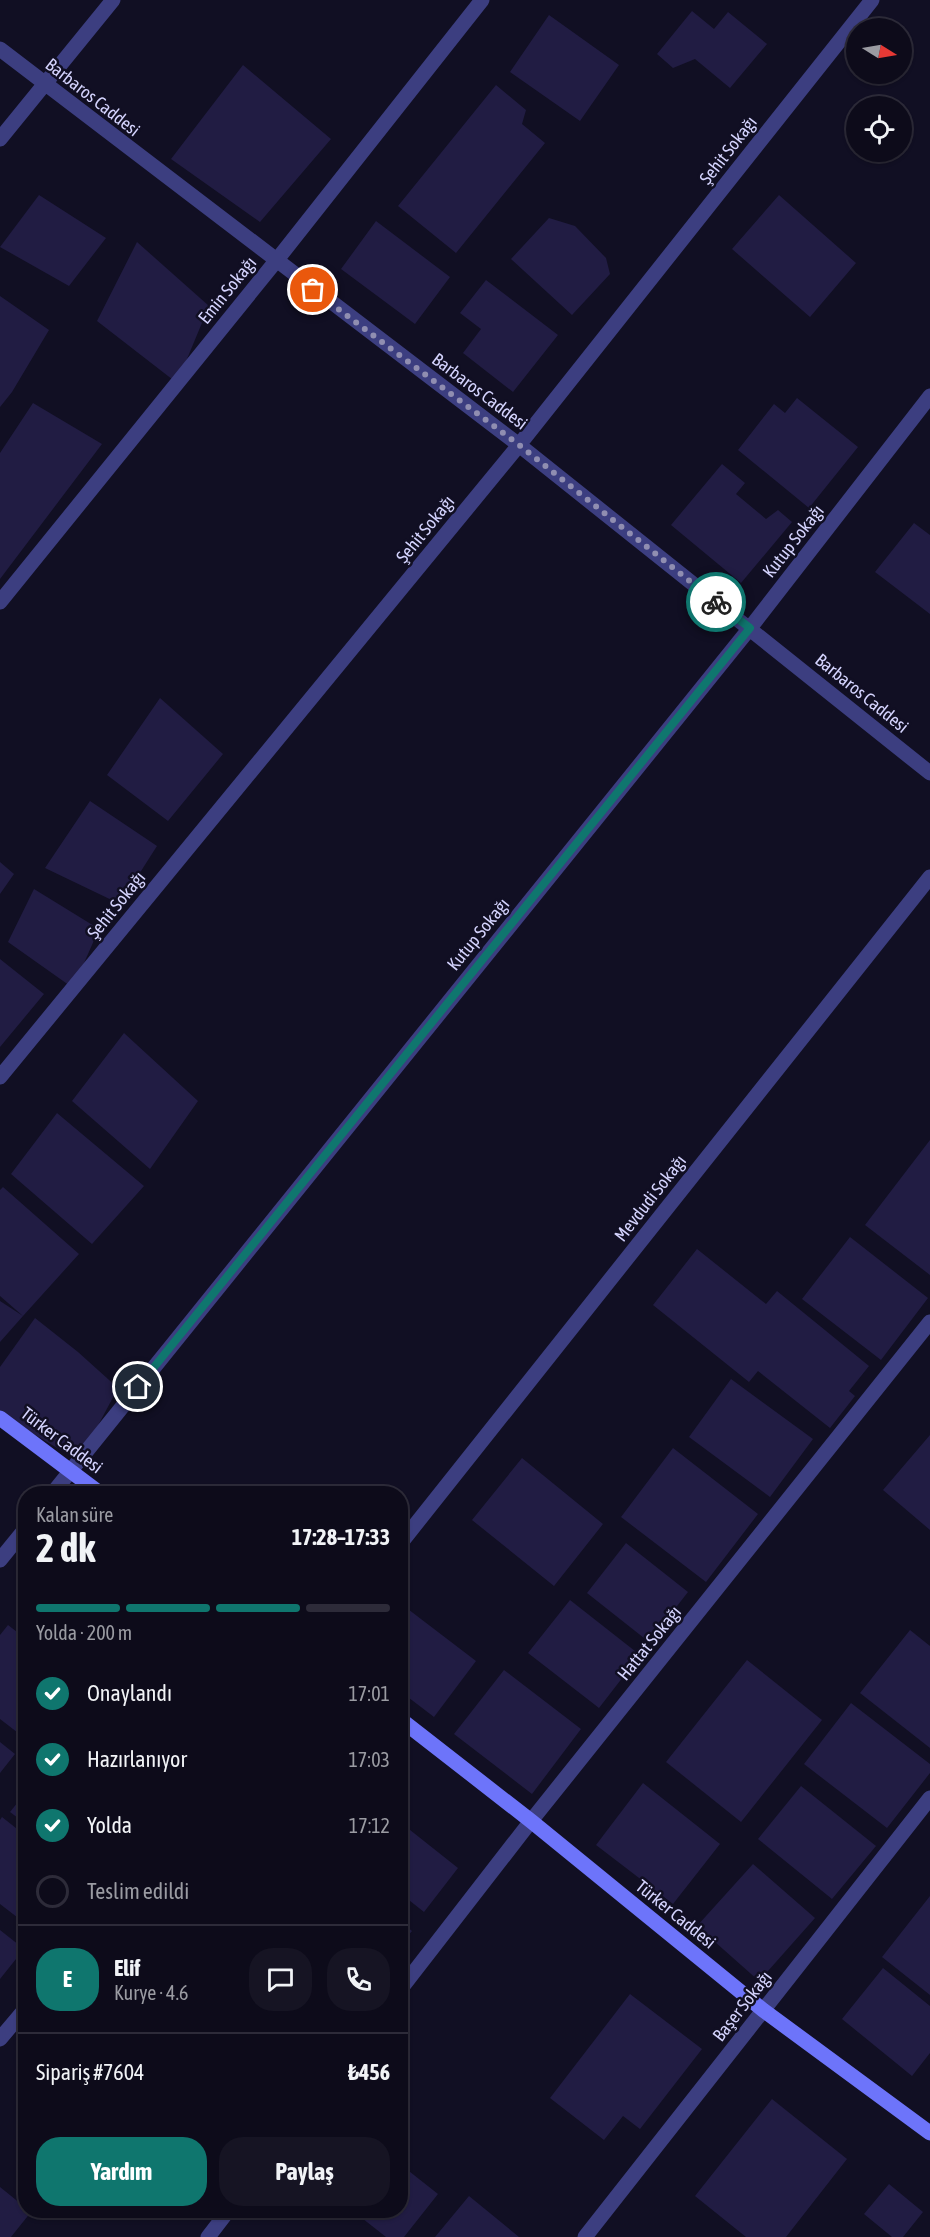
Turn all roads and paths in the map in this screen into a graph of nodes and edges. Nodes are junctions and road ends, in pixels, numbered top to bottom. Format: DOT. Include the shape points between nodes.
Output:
graph roads {
  1 [pos="113,0"];
  2 [pos="482,0"];
  3 [pos="872,0"];
  4 [pos="0,49"];
  5 [pos="45,85"];
  6 [pos="0,139"];
  7 [pos="276,261"];
  8 [pos="930,396"];
  9 [pos="519,445"];
  10 [pos="0,602"];
  11 [pos="750,628"];
  12 [pos="930,773"];
  13 [pos="930,877"];
  14 [pos="0,1077"];
  15 [pos="930,1322"];
  16 [pos="0,1418"];
  17 [pos="70,1471"];
  18 [pos="58,1486"];
  19 [pos="90,1486"];
  20 [pos="408,1534"];
  21 [pos="18,1538"];
  22 [pos="0,1560"];
  23 [pos="408,1725"];
  24 [pos="930,1798"];
  25 [pos="531,1821"];
  26 [pos="408,1980"];
  27 [pos="763,2010"];
  28 [pos="18,2018"];
  29 [pos="0,2039"];
  30 [pos="930,2133"];
  31 [pos="223,2218"];
  32 [pos="208,2237"];
  33 [pos="585,2237"];
  1 -- 5 [label="street"];
  2 -- 7 [label="street, Emin Sokağı"];
  3 -- 9 [label="street, Şehit Sokağı"];
  4 -- 5 [label="street, Barbaros Caddesi"];
  5 -- 6 [label="street"];
  5 -- 7 [label="street, Barbaros Caddesi"];
  7 -- 9 [label="street, Barbaros Caddesi"];
  7 -- 10 [label="street, Emin Sokağı"];
  8 -- 11 [label="street, Kutup Sokağı"];
  9 -- 11 [label="street, Barbaros Caddesi"];
  9 -- 14 [label="street, Şehit Sokağı"];
  11 -- 12 [label="street, Barbaros Caddesi"];
  11 -- 17 [label="street, Kutup Sokağı"];
  13 -- 20 [label="street, Mevdudi Sokağı"];
  15 -- 25 [label="street, Hattat Sokağı"];
  16 -- 17 [label="street, Türker Caddesi"];
  17 -- 18 [label="street, Kutup Sokağı"];
  17 -- 19 [label="street, Türker Caddesi"];
  21 -- 22 [label="street"];
  23 -- 25 [label="street, Türker Caddesi"];
  24 -- 27 [label="street, Başer Sokağı"];
  25 -- 26 [label="street, Hattat Sokağı"];
  25 -- 27 [label="street, Türker Caddesi"];
  27 -- 30 [label="street, Türker Caddesi"];
  27 -- 33 [label="street, Başer Sokağı"];
  28 -- 29 [label="street"];
  31 -- 32 [label="street"];
}
